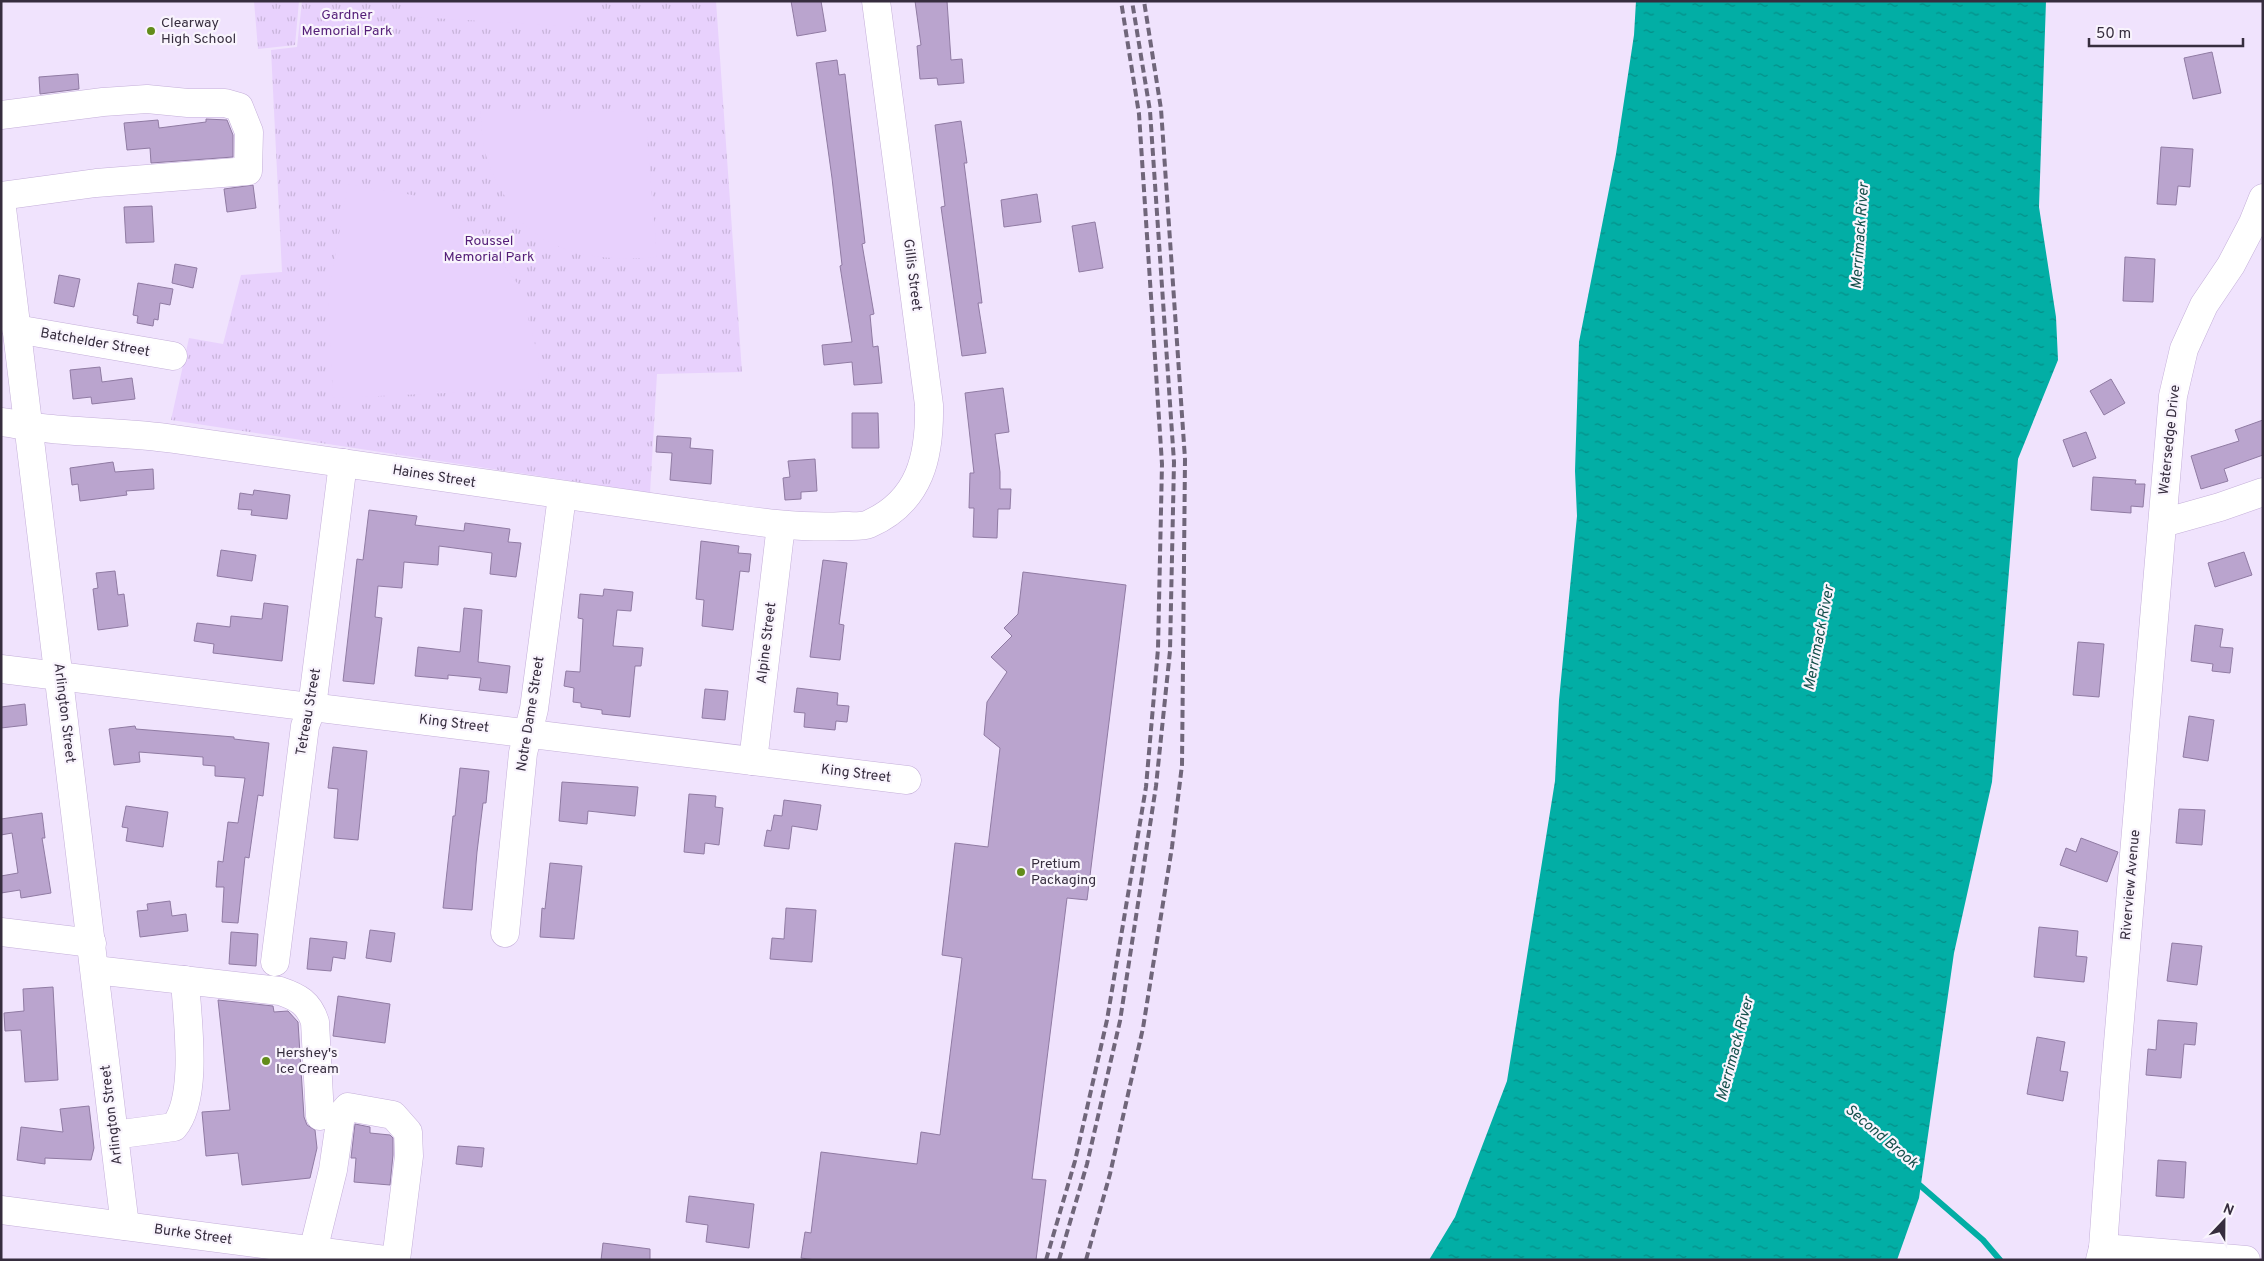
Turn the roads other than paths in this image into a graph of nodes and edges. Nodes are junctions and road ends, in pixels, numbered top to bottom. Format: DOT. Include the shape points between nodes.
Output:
graph roads {
  1 [pos="876,1"];
  2 [pos="1,115"];
  3 [pos="1,196"];
  4 [pos="2263,198"];
  5 [pos="1,200"];
  6 [pos="16,330"];
  7 [pos="173,356"];
  8 [pos="1,422"];
  9 [pos="28,426"];
  10 [pos="343,463"];
  11 [pos="2263,492"];
  12 [pos="562,496"];
  13 [pos="2163,523"];
  14 [pos="781,525"];
  15 [pos="867,525"];
  16 [pos="1,669"];
  17 [pos="59,676"];
  18 [pos="312,707"];
  19 [pos="528,733"];
  20 [pos="753,761"];
  21 [pos="907,780"];
  22 [pos="1,932"];
  23 [pos="505,933"];
  24 [pos="92,943"];
  25 [pos="276,962"];
  26 [pos="95,970"];
  27 [pos="185,980"];
  28 [pos="320,1116"];
  29 [pos="114,1135"];
  30 [pos="1,1210"];
  31 [pos="125,1226"];
  32 [pos="313,1252"];
  33 [pos="2101,1254"];
  34 [pos="385,1260"];
  35 [pos="396,1260"];
  36 [pos="2246,1260"];
  1 -- 15 [label="street, Gillis Street" via="929,405 929,429 927,453 920,476 907,497"];
  2 -- 3 [label="street" via="147,99 225,103 239,107 249,132 248,171 96,183"];
  4 -- 13 [label="street, Watersedge Drive" via="2253,223 2231,265 2204,305 2184,349 2173,396"];
  5 -- 6 [label="street, Arlington Street"];
  6 -- 7 [label="street, Batchelder Street"];
  6 -- 9 [label="street, Arlington Street"];
  8 -- 9 [label="street, Haines Street"];
  9 -- 10 [label="street, Haines Street" via="172,438"];
  9 -- 17 [label="street, Arlington Street"];
  10 -- 12 [label="street, Haines Street"];
  10 -- 18 [label="street, Tetreau Street"];
  11 -- 13 [label="street"];
  12 -- 14 [label="street, Haines Street"];
  12 -- 19 [label="street, Notre Dame Street" via="534,709"];
  13 -- 33 [label="street, Riverview Avenue"];
  14 -- 15 [label="street, Haines Street"];
  14 -- 20 [label="street, Alpine Street"];
  16 -- 17 [label="street, King Street"];
  17 -- 18 [label="street, King Street"];
  17 -- 24 [label="street, Arlington Street"];
  18 -- 19 [label="street, King Street"];
  18 -- 25 [label="street, Tetreau Street" via="305,726"];
  19 -- 20 [label="street, King Street"];
  19 -- 23 [label="street, Notre Dame Street" via="523,753"];
  20 -- 21 [label="street, King Street"];
  22 -- 24 [label="street"];
  24 -- 26 [label="street, Arlington Street"];
  26 -- 27 [label="street"];
  26 -- 29 [label="street, Arlington Street"];
  27 -- 28 [label="street" via="280,991 303,1001 315,1022"];
  27 -- 29 [label="street" via="190,1058 189,1082 180,1120 174,1127"];
  29 -- 31 [label="street, Arlington Street"];
  30 -- 31 [label="street, Burke Street"];
  31 -- 32 [label="street, Burke Street"];
  32 -- 34 [label="street, Burke Street"];
  32 -- 35 [label="street" via="333,1170 341,1115 348,1107 393,1115 408,1132 409,1156"];
  33 -- 36 [label="street"];
}
